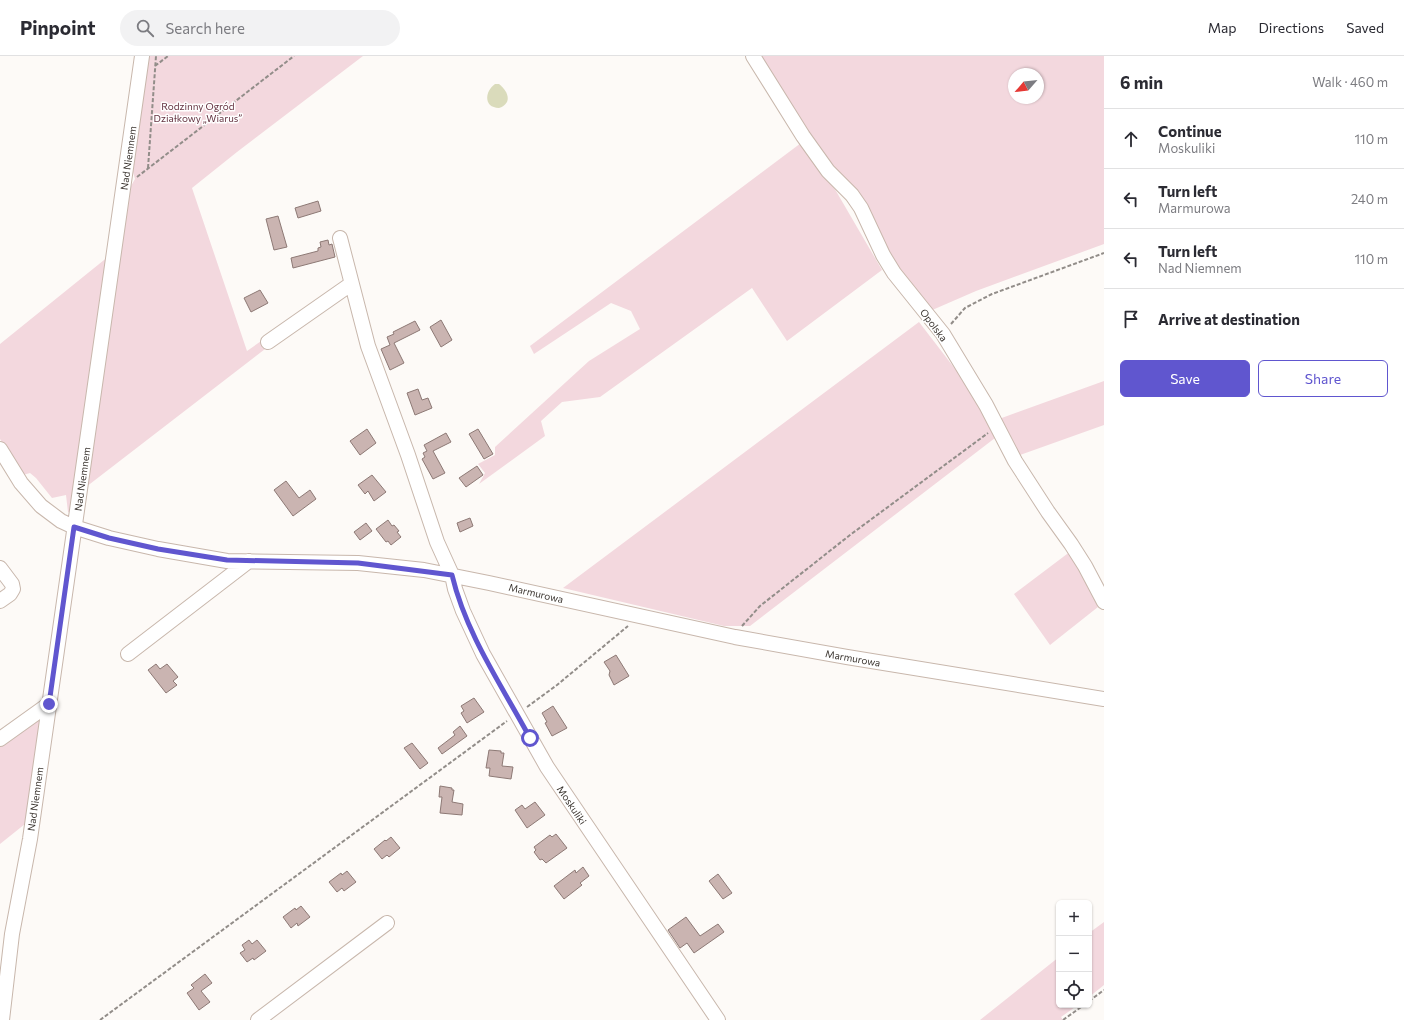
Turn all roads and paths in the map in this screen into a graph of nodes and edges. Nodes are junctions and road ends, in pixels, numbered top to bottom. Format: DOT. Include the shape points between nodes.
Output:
graph roads {
  1 [pos="142,56"];
  2 [pos="156,56"];
  3 [pos="168,56"];
  4 [pos="294,56"];
  5 [pos="753,56"];
  6 [pos="155,66"];
  7 [pos="148,168"];
  8 [pos="134,179"];
  9 [pos="340,238"];
  10 [pos="1104,253"];
  11 [pos="351,284"];
  12 [pos="943,334"];
  13 [pos="268,342"];
  14 [pos="997,426"];
  15 [pos="0,449"];
  16 [pos="74,527"];
  17 [pos="249,561"];
  18 [pos="0,568"];
  19 [pos="452,575"];
  20 [pos="0,601"];
  21 [pos="1104,602"];
  22 [pos="640,616"];
  23 [pos="735,636"];
  24 [pos="128,654"];
  25 [pos="1104,699"];
  26 [pos="49,704"];
  27 [pos="517,713"];
  28 [pos="0,739"];
  29 [pos="387,923"];
  30 [pos="1104,990"];
  31 [pos="1092,999"];
  32 [pos="1080,1008"];
  33 [pos="2,1020"];
  34 [pos="100,1020"];
  35 [pos="258,1020"];
  36 [pos="718,1020"];
  37 [pos="1063,1020"];
  1 -- 16 [label="street, Nad Niemnem"];
  2 -- 6 [label="path"];
  3 -- 6 [label="path"];
  4 -- 7 [label="path"];
  5 -- 12 [label="street, Opolska" via="803,136 828,171 861,208 894,273"];
  6 -- 7 [label="path"];
  7 -- 8 [label="path"];
  9 -- 11 [label="street, Moskuliki"];
  10 -- 12 [label="path" via="992,294 965,308"];
  11 -- 13 [label="street"];
  11 -- 19 [label="street, Moskuliki" via="368,346 437,542"];
  12 -- 14 [label="street, Opolska"];
  14 -- 21 [label="street, Opolska" via="1015,461 1085,566"];
  14 -- 23 [label="path" via="850,535 760,606"];
  15 -- 16 [label="street, Marmurowa" via="21,483 41,506"];
  16 -- 17 [label="street, Marmurowa" via="158,549"];
  16 -- 26 [label="street, Nad Niemnem"];
  17 -- 19 [label="street, Marmurowa" via="358,563"];
  17 -- 24 [label="street"];
  18 -- 20 [label="street" via="13,589"];
  19 -- 22 [label="street, Marmurowa"];
  19 -- 27 [label="street, Moskuliki" via="480,648"];
  22 -- 23 [label="street, Marmurowa"];
  22 -- 27 [label="path" via="557,685"];
  23 -- 25 [label="street, Marmurowa"];
  26 -- 28 [label="street"];
  26 -- 33 [label="street, Nad Niemnem" via="30,839 12,934"];
  27 -- 34 [label="path"];
  27 -- 36 [label="street, Moskuliki" via="546,767"];
  29 -- 35 [label="street"];
  30 -- 31 [label="path"];
  32 -- 37 [label="path"];
}
